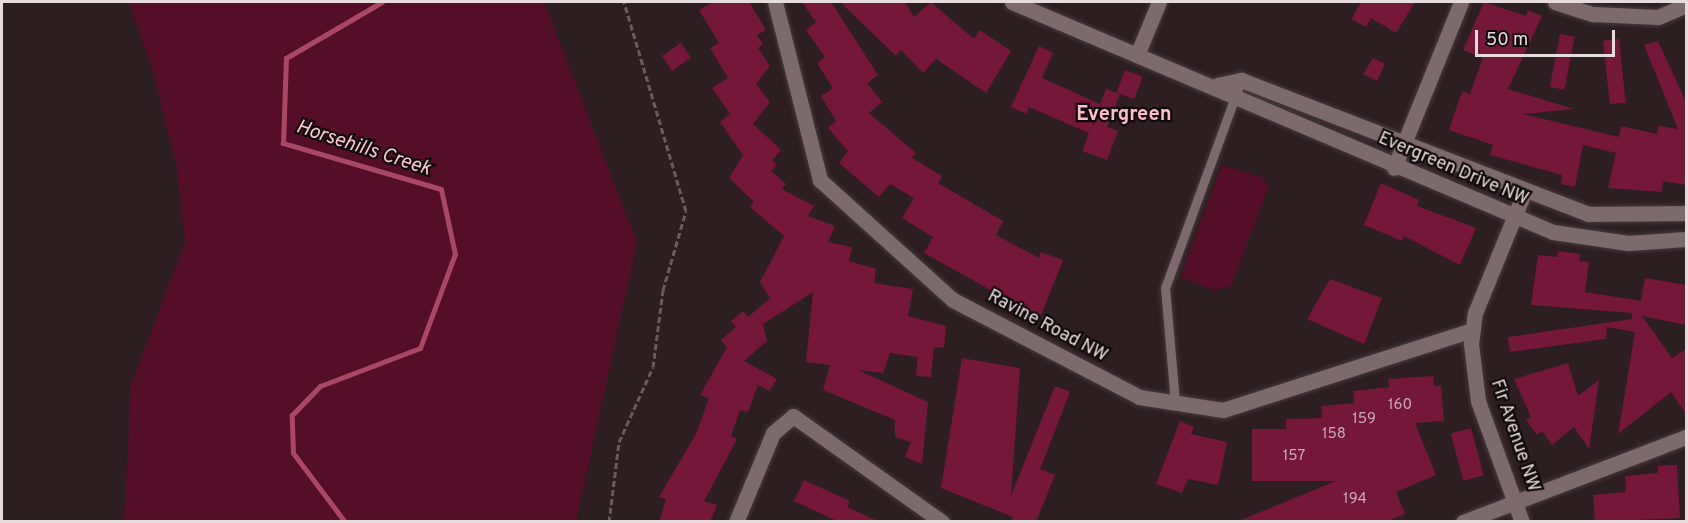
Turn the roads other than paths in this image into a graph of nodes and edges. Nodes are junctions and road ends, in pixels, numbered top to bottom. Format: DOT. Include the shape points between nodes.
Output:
graph roads {
  1 [pos="775,2"];
  2 [pos="1012,2"];
  3 [pos="1159,2"];
  4 [pos="1461,2"];
  5 [pos="1555,2"];
  6 [pos="1686,5"];
  7 [pos="1137,55"];
  8 [pos="1240,88"];
  9 [pos="1402,143"];
  10 [pos="1394,168"];
  11 [pos="1524,193"];
  12 [pos="1686,213"];
  13 [pos="1515,217"];
  14 [pos="1686,239"];
  15 [pos="1472,330"];
  16 [pos="1175,402"];
  17 [pos="1686,437"];
  18 [pos="1515,502"];
  19 [pos="736,522"];
  20 [pos="942,522"];
  21 [pos="1463,522"];
  22 [pos="1522,522"];
  1 -- 16 [label="street, Ravine Road NW" via="820,180 953,300 1139,397"];
  2 -- 7 [label="street, Evergreen Drive NW"];
  3 -- 7 [label="street"];
  4 -- 9 [label="street"];
  5 -- 6 [label="street" via="1593,14 1658,17"];
  7 -- 8 [label="street, Evergreen Drive NW" via="1217,85"];
  8 -- 9 [label="street, Evergreen Drive NW"];
  8 -- 10 [label="street, Evergreen Drive NW"];
  8 -- 16 [label="lane" via="1165,288"];
  9 -- 10 [label="street"];
  9 -- 11 [label="street, Evergreen Drive NW"];
  10 -- 13 [label="street, Evergreen Drive NW"];
  11 -- 12 [label="street, Evergreen Drive NW" via="1604,216"];
  11 -- 13 [label="street, Fir Avenue NW"];
  13 -- 14 [label="street, Evergreen Drive NW" via="1593,241"];
  13 -- 15 [label="street, Fir Avenue NW"];
  15 -- 16 [label="street, Ravine Road NW" via="1223,410"];
  15 -- 18 [label="street, Fir Avenue NW" via="1478,401"];
  17 -- 18 [label="street"];
  18 -- 21 [label="street"];
  18 -- 22 [label="street, Fir Avenue NW"];
  19 -- 20 [label="street" via="773,433 793,416"];
}
